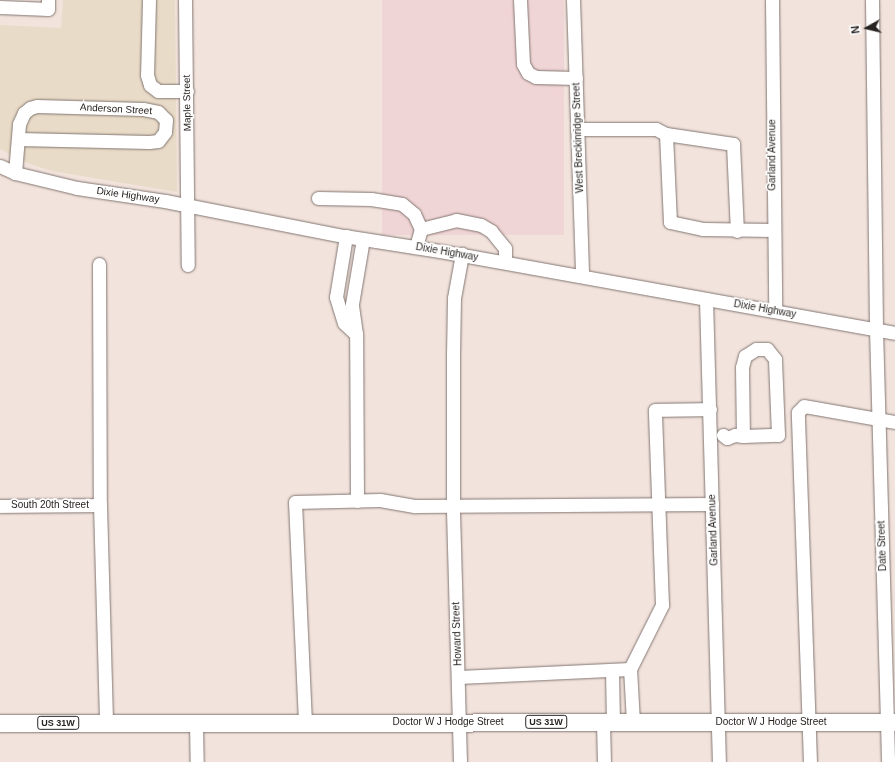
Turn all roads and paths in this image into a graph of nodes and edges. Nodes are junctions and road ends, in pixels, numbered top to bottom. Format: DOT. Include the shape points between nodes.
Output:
graph roads {
  1 [pos="48,0"];
  2 [pos="149,0"];
  3 [pos="185,0"];
  4 [pos="520,0"];
  5 [pos="574,0"];
  6 [pos="772,0"];
  7 [pos="872,0"];
  8 [pos="1,5"];
  9 [pos="576,78"];
  10 [pos="187,91"];
  11 [pos="577,129"];
  12 [pos="666,134"];
  13 [pos="18,139"];
  14 [pos="0,166"];
  15 [pos="16,173"];
  16 [pos="318,198"];
  17 [pos="190,205"];
  18 [pos="421,229"];
  19 [pos="773,230"];
  20 [pos="737,231"];
  21 [pos="346,236"];
  22 [pos="363,239"];
  23 [pos="416,247"];
  24 [pos="462,254"];
  25 [pos="505,262"];
  26 [pos="99,264"];
  27 [pos="188,265"];
  28 [pos="582,276"];
  29 [pos="706,299"];
  30 [pos="775,311"];
  31 [pos="876,329"];
  32 [pos="895,333"];
  33 [pos="356,334"];
  34 [pos="710,409"];
  35 [pos="878,419"];
  36 [pos="895,422"];
  37 [pos="728,436"];
  38 [pos="357,501"];
  39 [pos="660,504"];
  40 [pos="712,504"];
  41 [pos="100,505"];
  42 [pos="453,505"];
  43 [pos="0,506"];
  44 [pos="630,669"];
  45 [pos="612,671"];
  46 [pos="459,677"];
  47 [pos="306,722"];
  48 [pos="459,722"];
  49 [pos="608,722"];
  50 [pos="633,722"];
  51 [pos="718,722"];
  52 [pos="808,722"];
  53 [pos="891,722"];
  54 [pos="0,723"];
  55 [pos="106,723"];
  56 [pos="196,723"];
  57 [pos="197,762"];
  58 [pos="460,762"];
  59 [pos="604,762"];
  60 [pos="720,762"];
  61 [pos="810,762"];
  62 [pos="888,762"];
  1 -- 8 [label="street" via="48,9"];
  2 -- 10 [label="street" via="147,75 150,85 158,91"];
  3 -- 10 [label="street, Maple Street"];
  4 -- 9 [label="street" via="523,64 528,73 536,77"];
  5 -- 9 [label="street, West Breckinridge Street"];
  6 -- 19 [label="street, Garland Avenue"];
  7 -- 31 [label="street, Date Street"];
  9 -- 11 [label="street, West Breckinridge Street"];
  10 -- 17 [label="street, Maple Street"];
  11 -- 12 [label="street" via="656,129"];
  11 -- 28 [label="street, West Breckinridge Street"];
  12 -- 20 [label="street" via="733,144"];
  12 -- 20 [label="street" via="670,222 703,229"];
  13 -- 13 [label="street, Anderson Street" via="19,124 24,113 37,106 143,108 158,112 166,120 165,132 158,141"];
  13 -- 15 [label="street, Anderson Street"];
  14 -- 15 [label="street, Dixie Highway"];
  15 -- 17 [label="street, Dixie Highway" via="77,188"];
  16 -- 18 [label="street" via="371,199 402,204 414,214"];
  17 -- 21 [label="street, Dixie Highway"];
  17 -- 27 [label="street, Maple Street"];
  18 -- 23 [label="street"];
  18 -- 25 [label="street" via="456,220 481,225 491,231 505,248"];
  19 -- 20 [label="street"];
  19 -- 30 [label="street, Garland Avenue"];
  21 -- 22 [label="street, Dixie Highway"];
  21 -- 33 [label="street" via="336,296 344,323"];
  22 -- 23 [label="street, Dixie Highway"];
  22 -- 33 [label="street" via="352,304"];
  23 -- 24 [label="street, Dixie Highway"];
  24 -- 25 [label="street, Dixie Highway"];
  24 -- 42 [label="street, Howard Street" via="454,298"];
  25 -- 28 [label="street, Dixie Highway"];
  26 -- 41 [label="street"];
  28 -- 29 [label="street, Dixie Highway"];
  29 -- 30 [label="street, Dixie Highway"];
  29 -- 34 [label="street, Garland Avenue"];
  30 -- 31 [label="street, Dixie Highway"];
  31 -- 32 [label="street, Dixie Highway"];
  31 -- 35 [label="street, Date Street"];
  33 -- 38 [label="street"];
  34 -- 37 [label="street, Garland Avenue"];
  34 -- 39 [label="street" via="655,410"];
  35 -- 36 [label="street"];
  35 -- 52 [label="street" via="804,406 798,412"];
  35 -- 53 [label="street, Date Street"];
  37 -- 37 [label="street" via="778,435 775,358 768,349 756,349 745,356"];
  37 -- 40 [label="street, Garland Avenue"];
  38 -- 42 [label="street" via="380,500 415,506"];
  38 -- 47 [label="street" via="296,502"];
  39 -- 40 [label="street"];
  39 -- 42 [label="street"];
  39 -- 44 [label="street" via="662,605"];
  40 -- 51 [label="street, Garland Avenue"];
  41 -- 43 [label="street, South 20th Street"];
  41 -- 55 [label="street"];
  42 -- 46 [label="street, Howard Street"];
  44 -- 45 [label="street"];
  44 -- 50 [label="street"];
  45 -- 46 [label="street"];
  45 -- 49 [label="street"];
  46 -- 48 [label="street, Howard Street"];
  47 -- 48 [label="main road, Doctor W J Hodge Street / US 31W"];
  47 -- 56 [label="main road, Doctor W J Hodge Street / US 31W"];
  48 -- 49 [label="main road, Doctor W J Hodge Street / US 31W"];
  48 -- 58 [label="street, Howard Street"];
  49 -- 50 [label="main road, Doctor W J Hodge Street / US 31W"];
  49 -- 59 [label="street"];
  50 -- 51 [label="main road, Doctor W J Hodge Street / US 31W"];
  51 -- 52 [label="main road, Doctor W J Hodge Street / US 31W"];
  51 -- 60 [label="street, Garland Avenue"];
  52 -- 53 [label="main road, Doctor W J Hodge Street / US 31W"];
  52 -- 61 [label="street"];
  53 -- 62 [label="street, Date Street"];
  54 -- 55 [label="main road, Doctor W J Hodge Street / US 31W"];
  55 -- 56 [label="main road, Doctor W J Hodge Street / US 31W"];
  56 -- 57 [label="street"];
}
